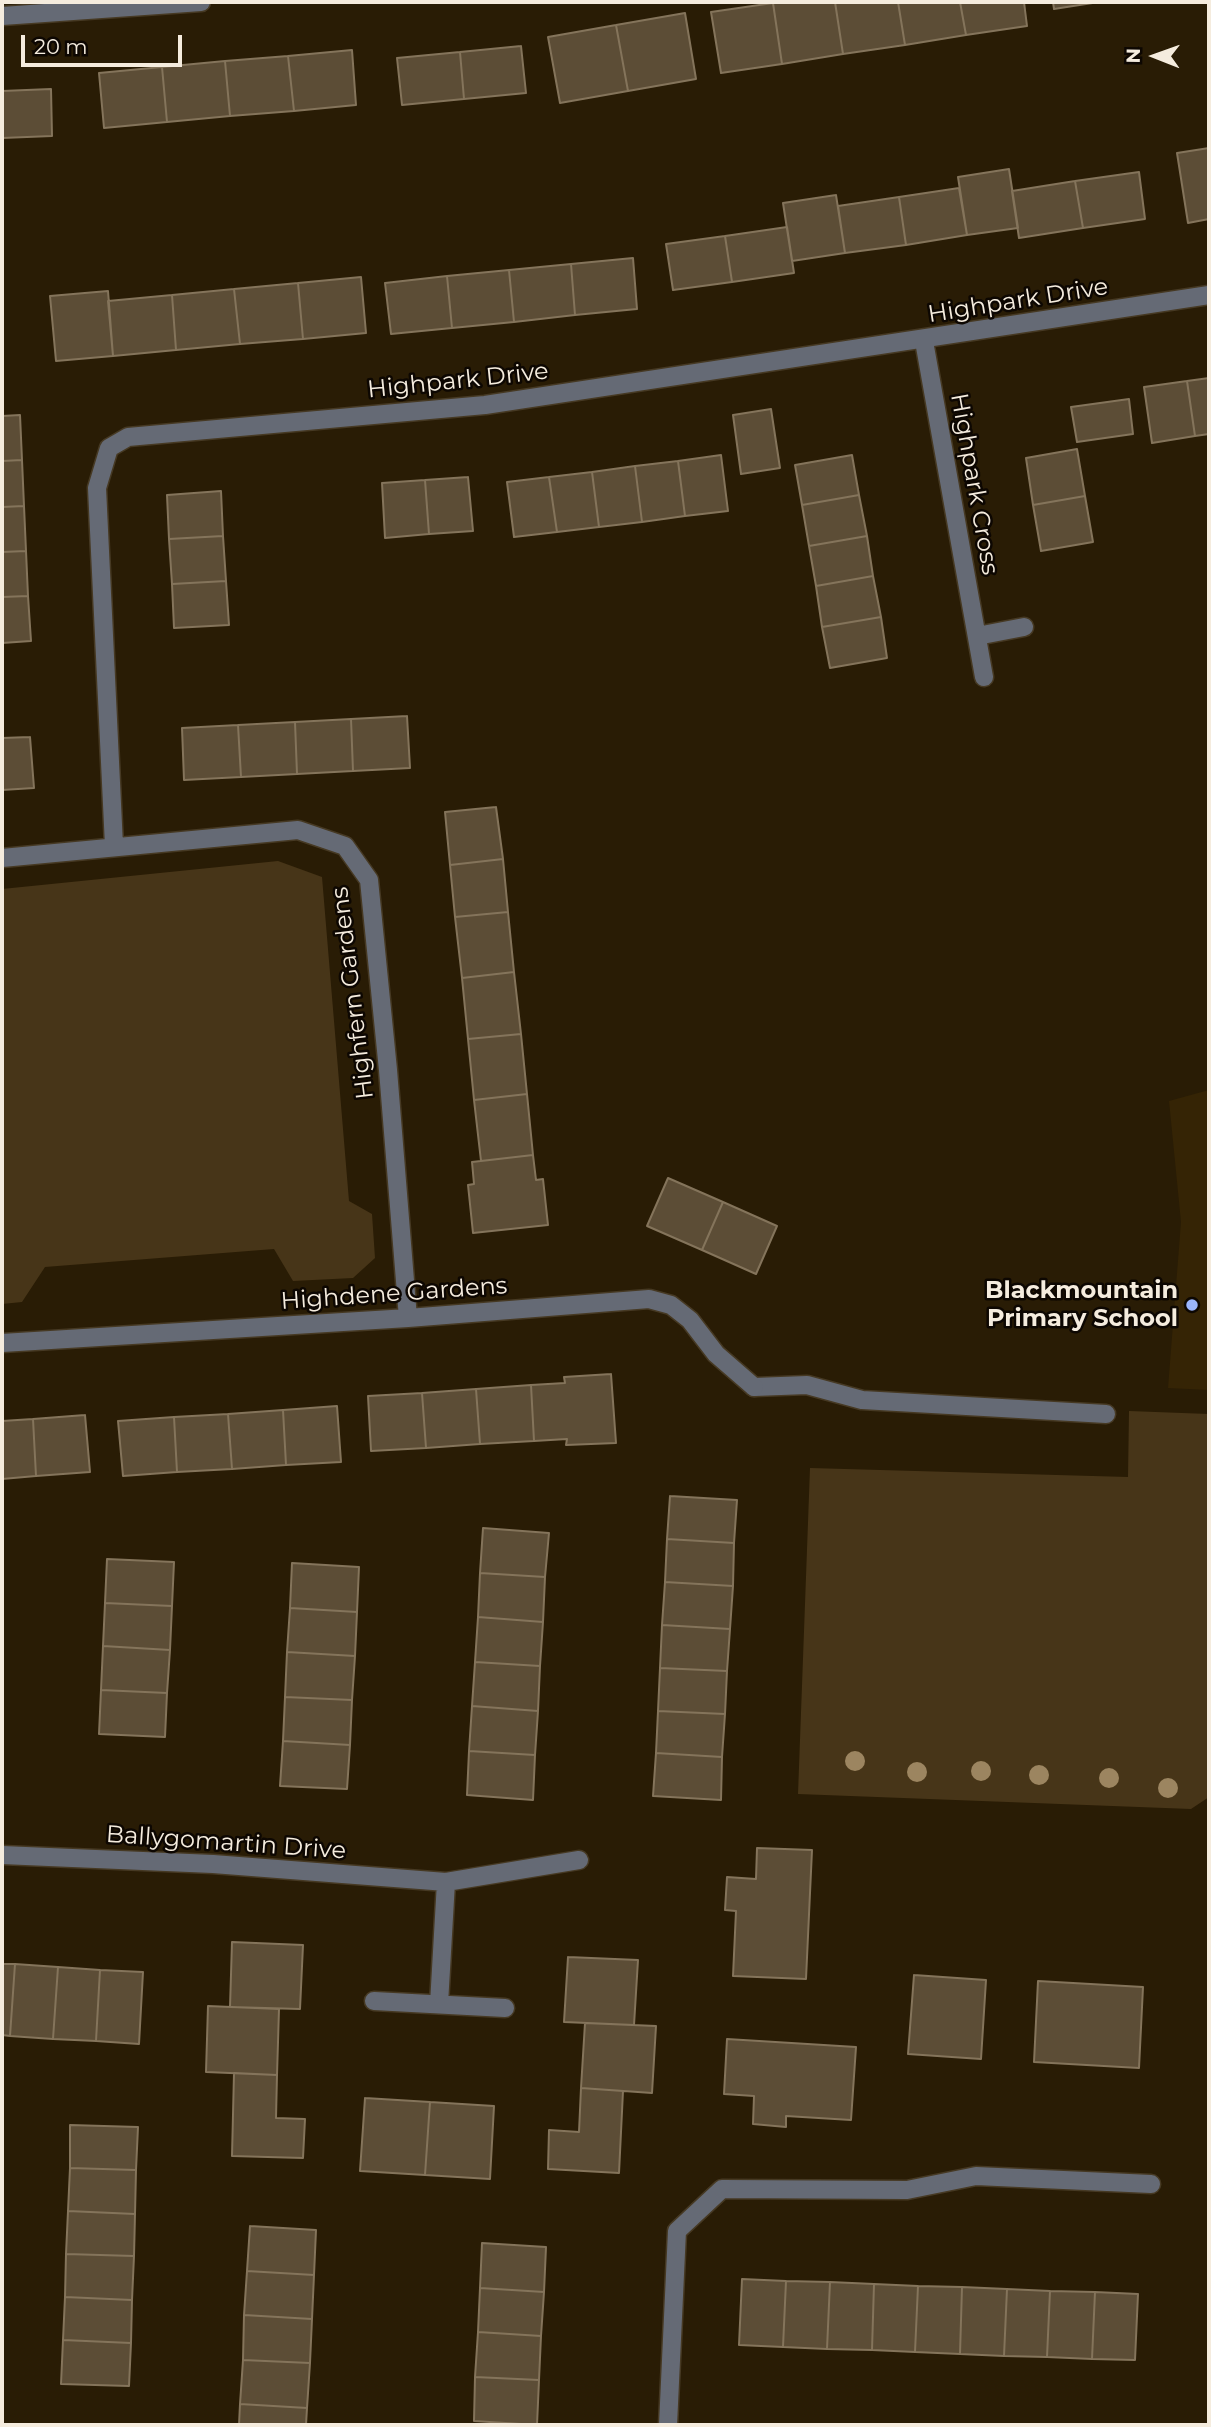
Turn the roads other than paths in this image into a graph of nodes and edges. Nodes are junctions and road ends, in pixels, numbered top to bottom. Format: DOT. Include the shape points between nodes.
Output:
graph roads {
  1 [pos="201,2"];
  2 [pos="2,16"];
  3 [pos="1209,296"];
  4 [pos="924,341"];
  5 [pos="1024,627"];
  6 [pos="976,636"];
  7 [pos="984,677"];
  8 [pos="114,846"];
  9 [pos="2,858"];
  10 [pos="408,1318"];
  11 [pos="2,1343"];
  12 [pos="1106,1414"];
  13 [pos="2,1855"];
  14 [pos="579,1860"];
  15 [pos="446,1882"];
  16 [pos="374,2001"];
  17 [pos="439,2004"];
  18 [pos="505,2008"];
  19 [pos="1151,2184"];
  20 [pos="668,2425"];
  1 -- 2 [label="street"];
  3 -- 4 [label="street, Highpark Drive"];
  4 -- 6 [label="street, Highpark Cross"];
  4 -- 8 [label="street, Highpark Drive" via="485,405 128,437 109,448 97,488"];
  5 -- 6 [label="street"];
  6 -- 7 [label="street, Highpark Cross"];
  8 -- 9 [label="street, Highfern Gardens"];
  8 -- 10 [label="street, Highfern Gardens" via="298,830 345,846 369,880"];
  10 -- 11 [label="street, Highdene Gardens"];
  10 -- 12 [label="street, Highdene Gardens" via="649,1299 671,1306 690,1320 716,1354 754,1387 807,1385 862,1400"];
  13 -- 15 [label="street, Ballygomartin Drive" via="213,1864"];
  14 -- 15 [label="street, Ballygomartin Drive"];
  15 -- 17 [label="street"];
  16 -- 17 [label="street"];
  17 -- 18 [label="street"];
  19 -- 20 [label="street" via="975,2176 908,2190 722,2189 677,2231"];
}
